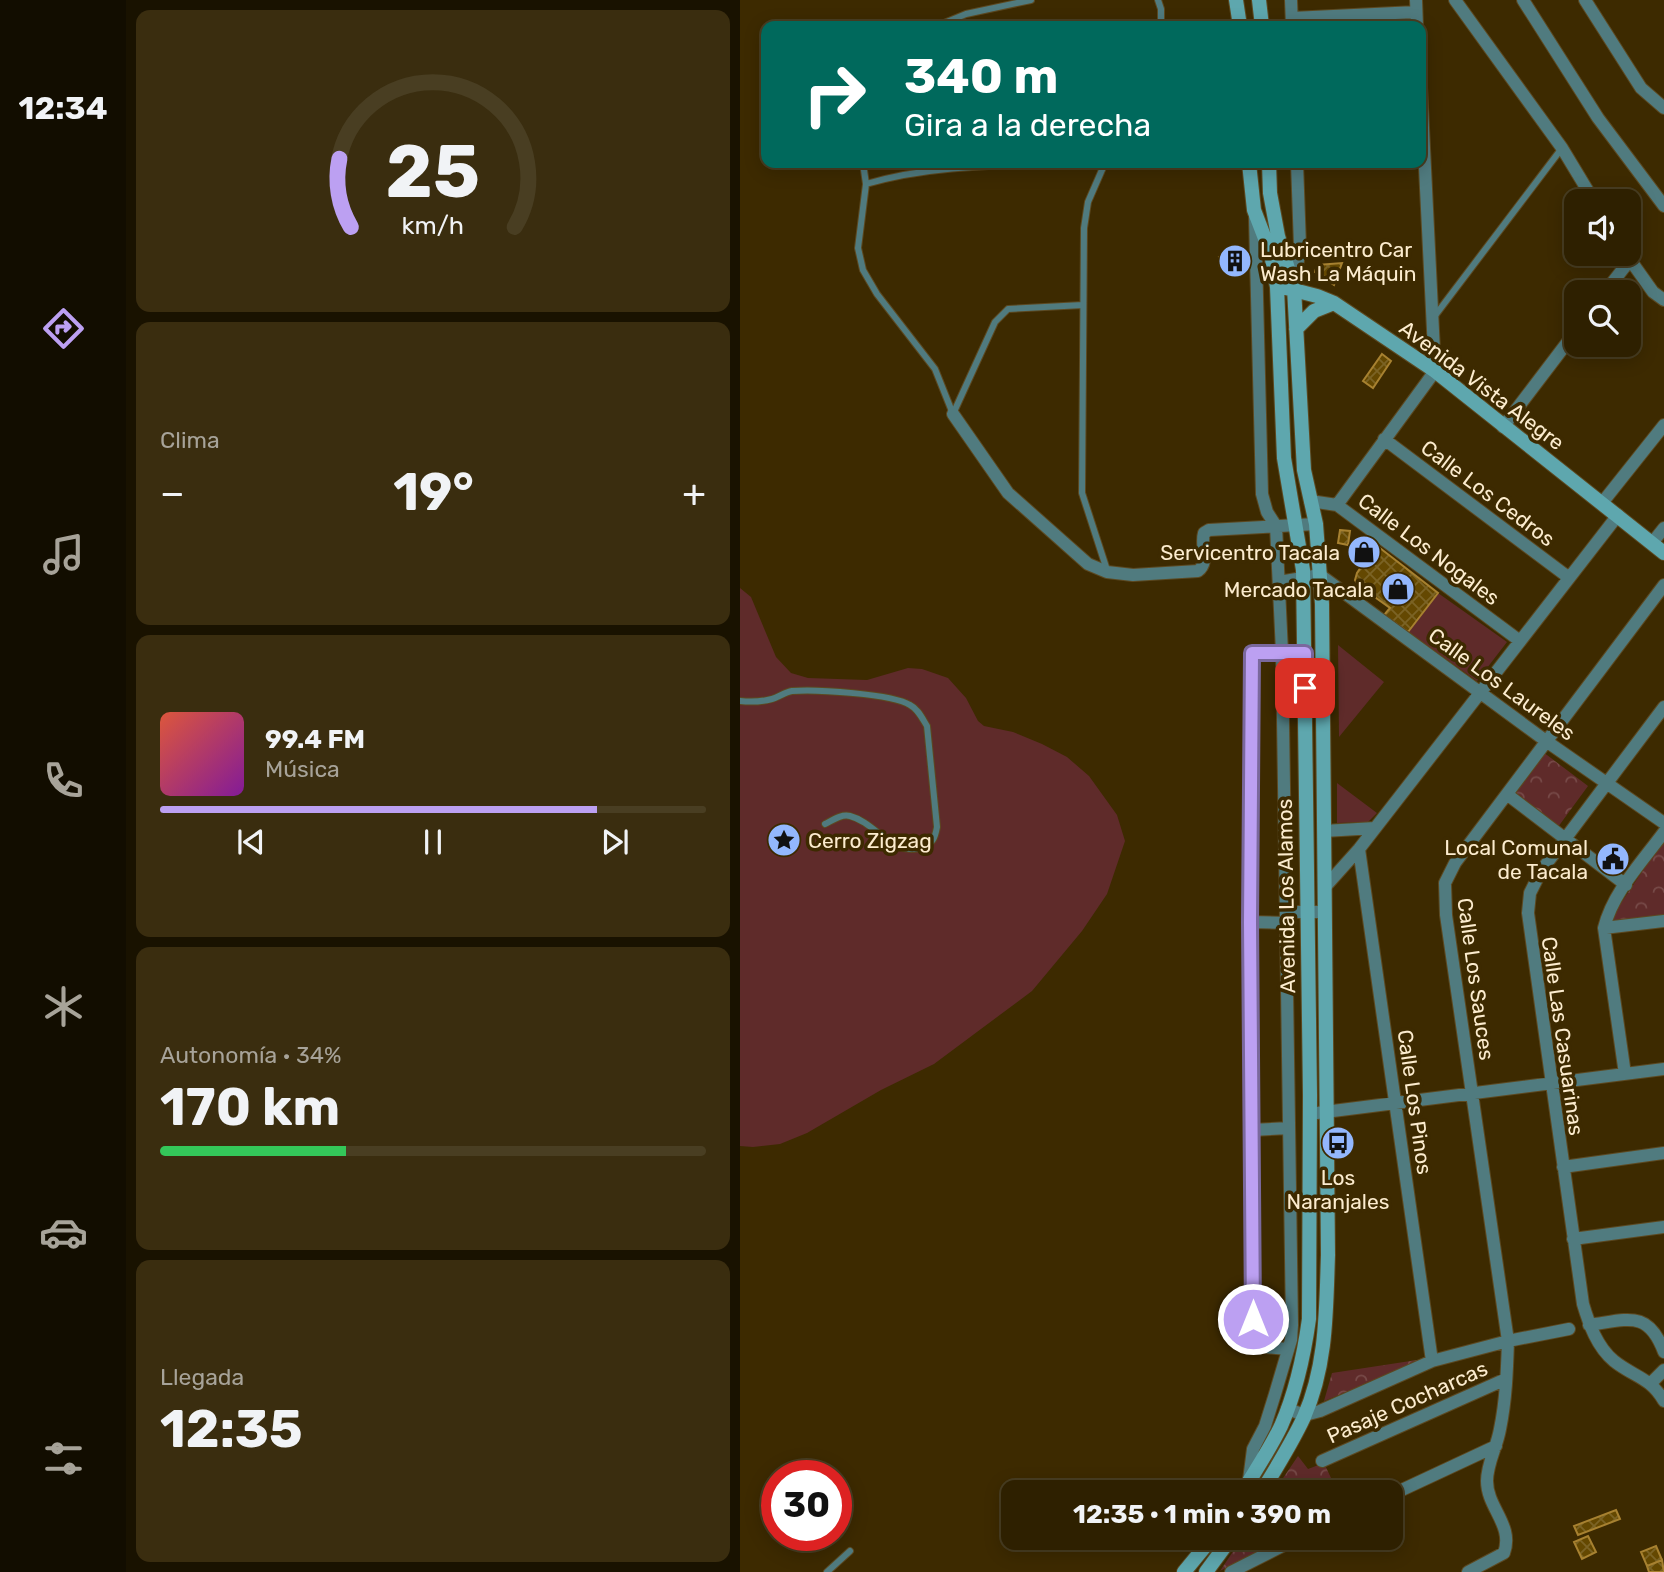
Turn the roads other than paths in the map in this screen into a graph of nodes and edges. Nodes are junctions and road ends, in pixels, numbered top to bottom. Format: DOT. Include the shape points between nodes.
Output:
graph roads {
  1 [pos="1031,0"];
  2 [pos="1158,0"];
  3 [pos="1236,0"];
  4 [pos="1259,0"];
  5 [pos="1291,0"];
  6 [pos="1455,0"];
  7 [pos="1523,0"];
  8 [pos="1585,0"];
  9 [pos="1416,6"];
  10 [pos="949,21"];
  11 [pos="1161,21"];
  12 [pos="1239,21"];
  13 [pos="1261,21"];
  14 [pos="1292,21"];
  15 [pos="1300,21"];
  16 [pos="1664,108"];
  17 [pos="1562,148"];
  18 [pos="864,168"];
  19 [pos="966,168"];
  20 [pos="1103,168"];
  21 [pos="1250,168"];
  22 [pos="1269,168"];
  23 [pos="1297,168"];
  24 [pos="1426,168"];
  25 [pos="866,184"];
  26 [pos="1587,189"];
  27 [pos="1664,206"];
  28 [pos="1254,210"];
  29 [pos="1634,266"];
  30 [pos="1257,286"];
  31 [pos="1277,287"];
  32 [pos="1294,289"];
  33 [pos="1664,300"];
  34 [pos="1334,303"];
  35 [pos="1083,304"];
  36 [pos="1434,317"];
  37 [pos="1296,329"];
  38 [pos="1564,347"];
  39 [pos="1435,371"];
  40 [pos="953,414"];
  41 [pos="1664,425"];
  42 [pos="1503,427"];
  43 [pos="1384,439"];
  44 [pos="1310,501"];
  45 [pos="1602,503"];
  46 [pos="1337,505"];
  47 [pos="1617,515"];
  48 [pos="1316,524"];
  49 [pos="1296,525"];
  50 [pos="1276,526"];
  51 [pos="1664,528"];
  52 [pos="1652,543"];
  53 [pos="1664,553"];
  54 [pos="1107,572"];
  55 [pos="1320,575"];
  56 [pos="1568,577"];
  57 [pos="1303,578"];
  58 [pos="1279,582"];
  59 [pos="1664,585"];
  60 [pos="1520,641"];
  61 [pos="1282,652"];
  62 [pos="1305,653"];
  63 [pos="1480,692"];
  64 [pos="740,701"];
  65 [pos="1664,707"];
  66 [pos="1546,741"];
  67 [pos="1607,782"];
  68 [pos="1508,794"];
  69 [pos="1664,823"];
  70 [pos="825,824"];
  71 [pos="1375,828"];
  72 [pos="1324,831"];
  73 [pos="1664,832"];
  74 [pos="1565,838"];
  75 [pos="1359,849"];
  76 [pos="1626,885"];
  77 [pos="1324,888"];
  78 [pos="1307,912"];
  79 [pos="1324,912"];
  80 [pos="1286,918"];
  81 [pos="1250,922"];
  82 [pos="1664,922"];
  83 [pos="1604,928"];
  84 [pos="1664,1069"];
  85 [pos="1625,1074"];
  86 [pos="1550,1083"];
  87 [pos="1473,1093"];
  88 [pos="1396,1103"];
  89 [pos="1328,1111"];
  90 [pos="1310,1114"];
  91 [pos="1289,1128"];
  92 [pos="1252,1129"];
  93 [pos="1664,1153"];
  94 [pos="1562,1167"];
  95 [pos="1664,1227"];
  96 [pos="1573,1239"];
  97 [pos="1589,1325"];
  98 [pos="1570,1329"];
  99 [pos="1508,1341"];
  100 [pos="1288,1349"];
  101 [pos="1664,1352"];
  102 [pos="1432,1361"];
  103 [pos="1664,1370"];
  104 [pos="1506,1379"];
  105 [pos="1651,1383"];
  106 [pos="1664,1401"];
  107 [pos="1287,1409"];
  108 [pos="1305,1415"];
  109 [pos="1496,1446"];
  110 [pos="1322,1461"];
  111 [pos="1247,1480"];
  112 [pos="1250,1480"];
  113 [pos="1268,1480"];
  114 [pos="1403,1489"];
  115 [pos="1202,1550"];
  116 [pos="1222,1550"];
  117 [pos="1273,1550"];
  118 [pos="850,1551"];
  119 [pos="1254,1559"];
  120 [pos="827,1572"];
  121 [pos="1184,1572"];
  122 [pos="1206,1572"];
  123 [pos="1231,1572"];
  124 [pos="1261,1572"];
  125 [pos="1469,1572"];
  1 -- 10 [label="lane"];
  2 -- 11 [label="lane"];
  3 -- 12 [label="main road"];
  4 -- 13 [label="main road"];
  5 -- 14 [label="street"];
  6 -- 17 [label="street"];
  7 -- 27 [label="street" via="1598,118"];
  8 -- 16 [label="street" via="1641,88"];
  9 -- 15 [label="street"];
  17 -- 26 [label="street"];
  17 -- 36 [label="lane"];
  18 -- 25 [label="lane"];
  19 -- 25 [label="lane"];
  20 -- 35 [label="lane" via="1088,202 1084,228"];
  21 -- 28 [label="main road, Avenida Los Alamos"];
  22 -- 32 [label="main road, Avenida Los Alamos" via="1278,236"];
  23 -- 32 [label="street" via="1300,246"];
  24 -- 36 [label="street"];
  25 -- 40 [label="lane" via="858,248 863,270 935,369"];
  28 -- 30 [label="street"];
  28 -- 31 [label="main road, Avenida Los Alamos" via="1271,254"];
  29 -- 33 [label="street"];
  30 -- 31 [label="street, Avenida Vista Alegre"];
  30 -- 50 [label="street" via="1262,494"];
  31 -- 32 [label="main road, Avenida Vista Alegre"];
  31 -- 49 [label="main road, Avenida Los Alamos" via="1284,458"];
  32 -- 34 [label="main road, Avenida Vista Alegre"];
  32 -- 37 [label="main road, Avenida Los Alamos"];
  34 -- 37 [label="main road" via="1314,311"];
  34 -- 39 [label="main road, Avenida Vista Alegre"];
  35 -- 40 [label="lane" via="1008,309 995,322"];
  35 -- 54 [label="lane" via="1082,493"];
  36 -- 39 [label="street"];
  37 -- 44 [label="main road, Avenida Los Alamos"];
  38 -- 42 [label="street"];
  39 -- 42 [label="main road, Avenida Vista Alegre"];
  39 -- 43 [label="street"];
  40 -- 54 [label="street" via="1008,493 1088,564"];
  41 -- 45 [label="street"];
  42 -- 45 [label="main road, Avenida Vista Alegre"];
  43 -- 46 [label="street"];
  43 -- 56 [label="street, Calle Los Cedros"];
  44 -- 46 [label="street, Calle Los Nogales"];
  44 -- 48 [label="main road, Avenida Los Alamos"];
  45 -- 47 [label="main road, Avenida Vista Alegre"];
  46 -- 60 [label="street, Calle Los Nogales"];
  47 -- 52 [label="main road, Avenida Vista Alegre"];
  47 -- 56 [label="street"];
  48 -- 49 [label="street"];
  48 -- 55 [label="main road, Avenida Los Alamos"];
  49 -- 50 [label="street"];
  49 -- 57 [label="main road, Avenida Los Alamos"];
  50 -- 54 [label="street" via="1209,530 1202,540 1205,561 1198,570 1133,575"];
  50 -- 58 [label="street"];
  51 -- 52 [label="street"];
  52 -- 53 [label="main road, Avenida Vista Alegre"];
  55 -- 57 [label="street"];
  55 -- 63 [label="street, Calle Los Laureles"];
  55 -- 72 [label="main road, Avenida Los Alamos"];
  56 -- 60 [label="street"];
  57 -- 58 [label="street"];
  57 -- 62 [label="main road, Avenida Los Alamos"];
  58 -- 61 [label="street"];
  59 -- 66 [label="street, Calle Los Sauces"];
  60 -- 63 [label="street"];
  61 -- 62 [label="street"];
  61 -- 80 [label="street"];
  61 -- 81 [label="street" via="1252,653"];
  62 -- 78 [label="main road, Avenida Los Alamos"];
  63 -- 66 [label="street, Calle Los Laureles"];
  63 -- 71 [label="street"];
  64 -- 70 [label="lane" via="773,699 790,691 828,692 900,700 920,714 927,726 937,827 930,845 902,849 850,816 841,815"];
  65 -- 67 [label="street, Calle Las Casuarinas"];
  66 -- 67 [label="street, Calle Los Laureles"];
  66 -- 68 [label="street, Calle Los Sauces"];
  67 -- 69 [label="street, Calle Los Laureles"];
  67 -- 74 [label="street, Calle Las Casuarinas"];
  68 -- 74 [label="street"];
  68 -- 87 [label="street, Calle Los Sauces" via="1445,883"];
  71 -- 72 [label="street"];
  71 -- 75 [label="street"];
  72 -- 77 [label="main road, Avenida Los Alamos"];
  73 -- 76 [label="street"];
  74 -- 76 [label="street"];
  74 -- 86 [label="street, Calle Las Casuarinas" via="1530,893 1528,913"];
  75 -- 77 [label="street"];
  75 -- 88 [label="street, Calle Los Pinos"];
  76 -- 83 [label="street" via="1608,912"];
  77 -- 79 [label="main road, Avenida Los Alamos"];
  78 -- 79 [label="street"];
  78 -- 80 [label="street"];
  78 -- 90 [label="main road, Avenida Los Alamos"];
  79 -- 89 [label="main road, Avenida Los Alamos"];
  80 -- 81 [label="street"];
  80 -- 91 [label="street"];
  81 -- 92 [label="street"];
  82 -- 83 [label="street"];
  83 -- 85 [label="street"];
  84 -- 85 [label="street"];
  85 -- 86 [label="street"];
  86 -- 87 [label="street"];
  86 -- 94 [label="street, Calle Las Casuarinas"];
  87 -- 88 [label="street"];
  87 -- 99 [label="street, Calle Los Sauces"];
  88 -- 89 [label="street"];
  88 -- 102 [label="street, Calle Los Pinos"];
  89 -- 90 [label="street"];
  89 -- 108 [label="main road, Avenida Los Alamos" via="1326,1326"];
  90 -- 107 [label="main road, Avenida Los Alamos" via="1309,1319"];
  91 -- 92 [label="street"];
  91 -- 100 [label="street" via="1292,1325"];
  92 -- 100 [label="street" via="1253,1346"];
  93 -- 94 [label="street"];
  94 -- 96 [label="street, Calle Las Casuarinas"];
  95 -- 96 [label="street"];
  96 -- 97 [label="street, Calle Las Casuarinas"];
  97 -- 101 [label="street" via="1638,1320 1658,1335"];
  97 -- 105 [label="street, Calle Las Casuarinas" via="1612,1359"];
  98 -- 99 [label="street"];
  99 -- 102 [label="street"];
  99 -- 104 [label="street, Calle Los Sauces"];
  100 -- 111 [label="street" via="1265,1426 1253,1449"];
  102 -- 108 [label="street"];
  103 -- 105 [label="street"];
  104 -- 109 [label="street, Calle Los Sauces"];
  104 -- 110 [label="street, Pasaje Cocharcas"];
  105 -- 106 [label="street"];
  107 -- 108 [label="street"];
  107 -- 112 [label="main road, Avenida Los Alamos"];
  108 -- 113 [label="main road, Avenida Los Alamos"];
  109 -- 114 [label="street"];
  109 -- 125 [label="street, Calle Los Sauces" via="1488,1465 1488,1490 1508,1542 1504,1553"];
  115 -- 121 [label="main road"];
  116 -- 122 [label="main road"];
  117 -- 119 [label="street"];
  118 -- 120 [label="lane"];
  119 -- 123 [label="street"];
  119 -- 124 [label="street"];
}
